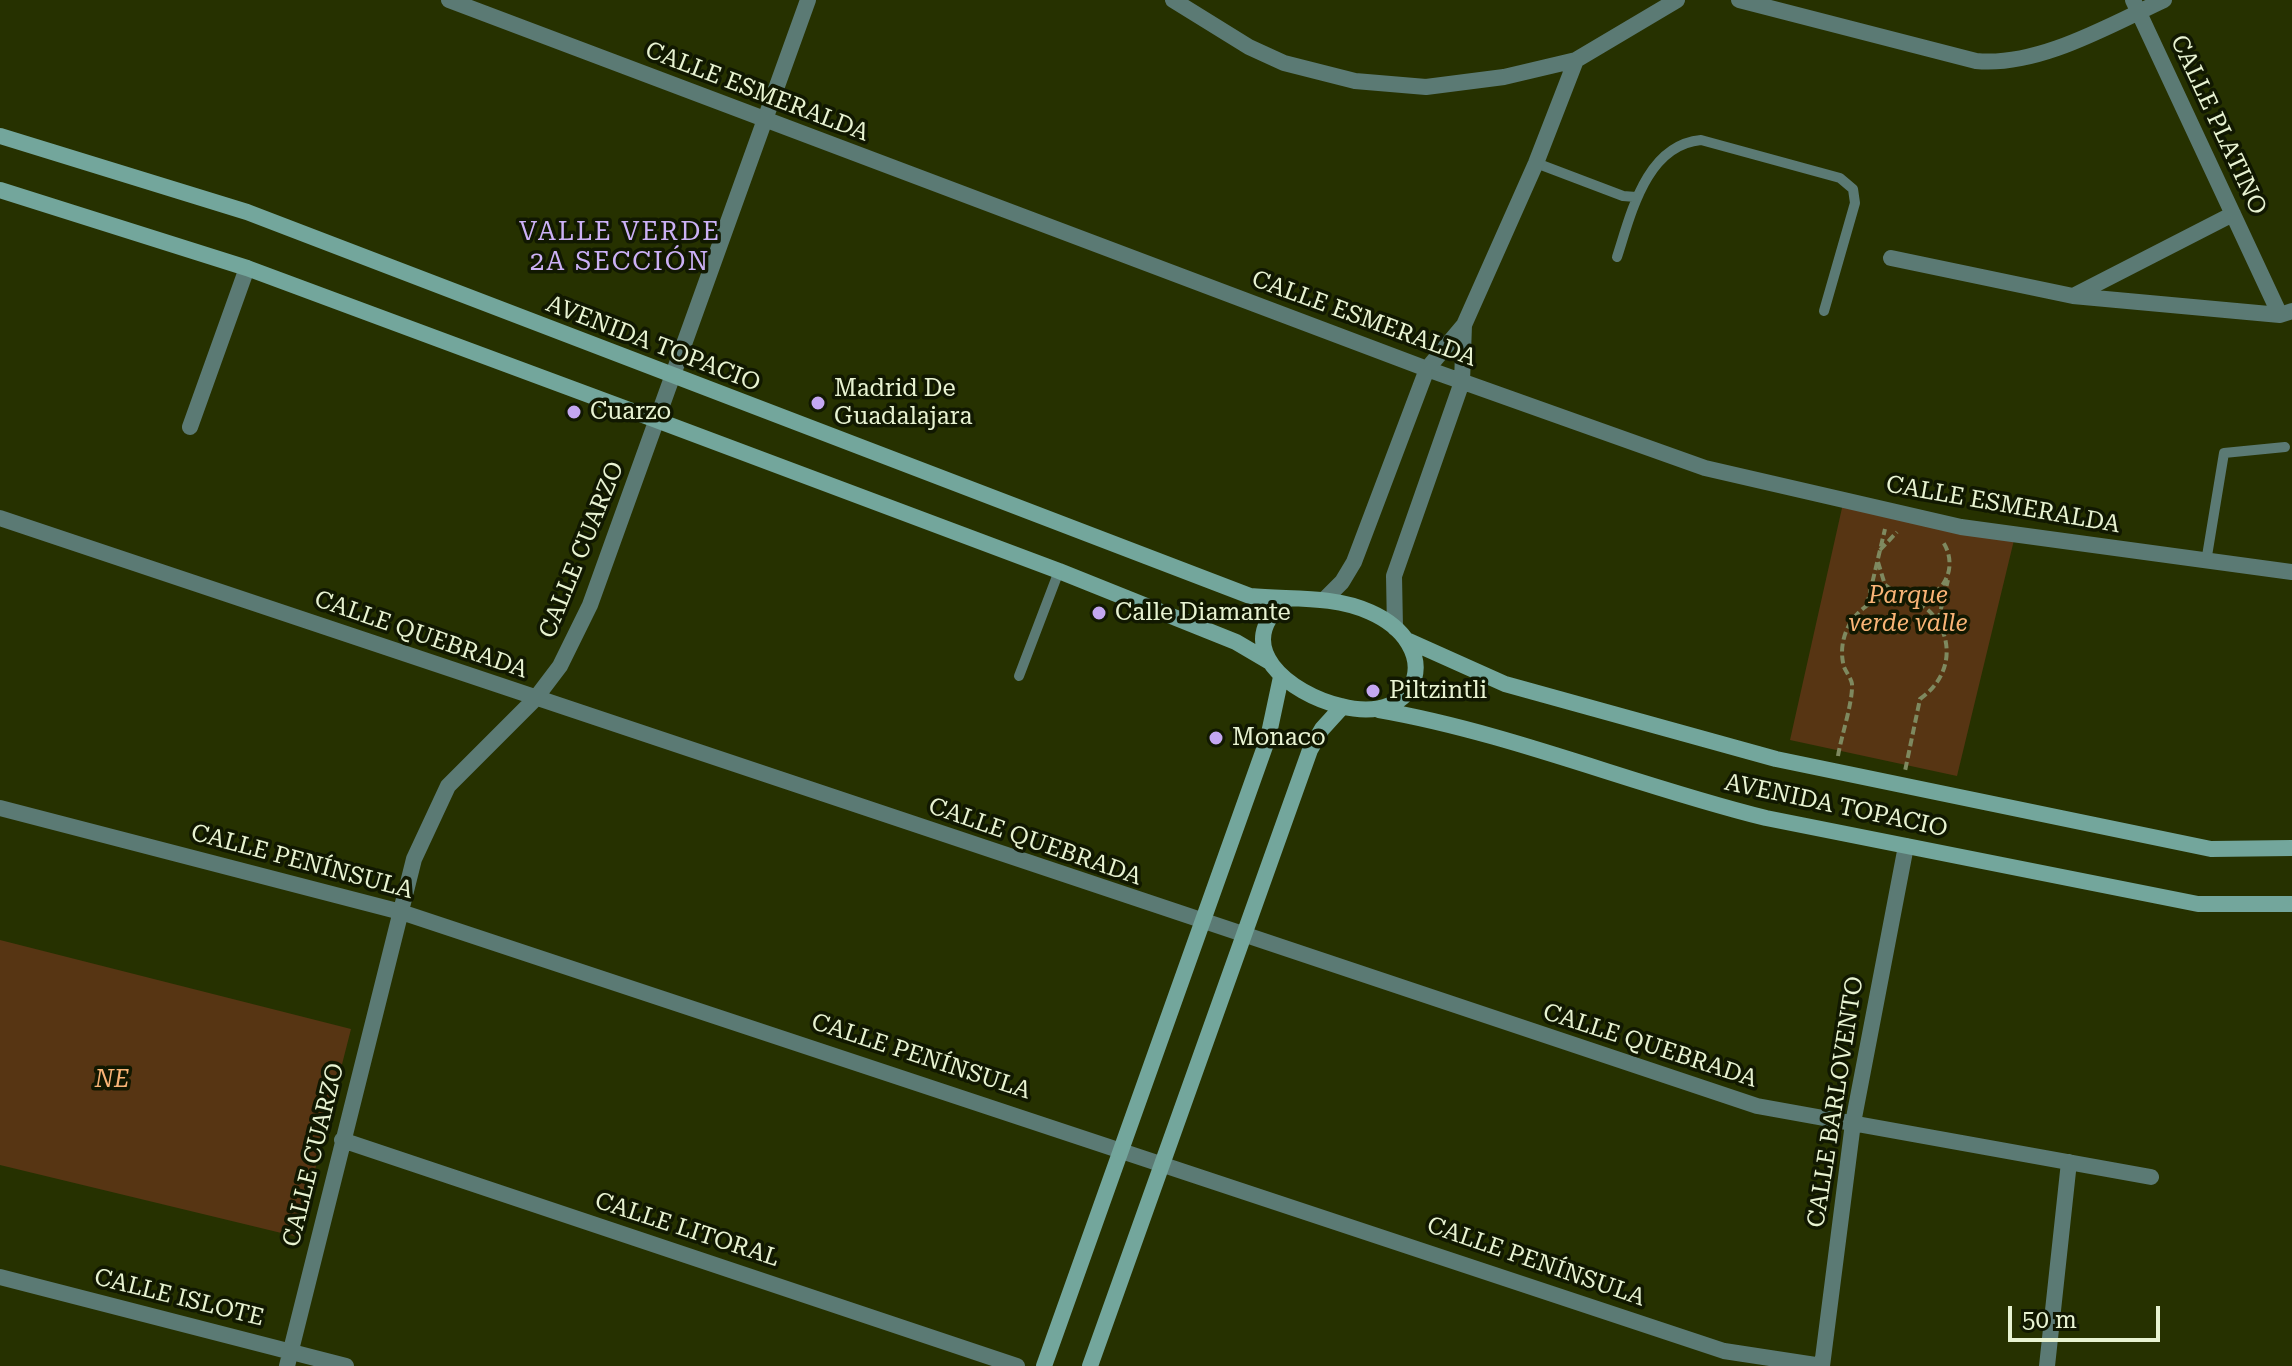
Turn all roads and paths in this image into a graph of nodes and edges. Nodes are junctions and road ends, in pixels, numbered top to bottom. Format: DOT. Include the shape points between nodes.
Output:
graph roads {
  1 [pos="449,0"];
  2 [pos="808,0"];
  3 [pos="1173,0"];
  4 [pos="1677,0"];
  5 [pos="1739,0"];
  6 [pos="2164,0"];
  7 [pos="2136,6"];
  8 [pos="1576,60"];
  9 [pos="766,121"];
  10 [pos="0,136"];
  11 [pos="1536,163"];
  12 [pos="0,190"];
  13 [pos="1636,197"];
  14 [pos="2233,214"];
  15 [pos="1617,257"];
  16 [pos="1891,258"];
  17 [pos="247,268"];
  18 [pos="2073,296"];
  19 [pos="1824,311"];
  20 [pos="2286,313"];
  21 [pos="1464,325"];
  22 [pos="1427,369"];
  23 [pos="674,378"];
  24 [pos="1462,382"];
  25 [pos="659,421"];
  26 [pos="190,427"];
  27 [pos="2285,447"];
  28 [pos="1889,511"];
  29 [pos="0,518"];
  30 [pos="1961,527"];
  31 [pos="1907,528"];
  32 [pos="1940,537"];
  33 [pos="1880,550"];
  34 [pos="1878,562"];
  35 [pos="2206,562"];
  36 [pos="1950,570"];
  37 [pos="1059,571"];
  38 [pos="2292,572"];
  39 [pos="1905,598"];
  40 [pos="1287,600"];
  41 [pos="1324,600"];
  42 [pos="1867,605"];
  43 [pos="1938,621"];
  44 [pos="1395,628"];
  45 [pos="1409,641"];
  46 [pos="1270,662"];
  47 [pos="1019,676"];
  48 [pos="1281,677"];
  49 [pos="535,699"];
  50 [pos="1342,707"];
  51 [pos="1379,710"];
  52 [pos="1835,771"];
  53 [pos="1903,785"];
  54 [pos="0,808"];
  55 [pos="1906,846"];
  56 [pos="2292,848"];
  57 [pos="2292,904"];
  58 [pos="401,912"];
  59 [pos="1203,923"];
  60 [pos="1246,938"];
  61 [pos="1853,1123"];
  62 [pos="342,1140"];
  63 [pos="1121,1148"];
  64 [pos="2069,1162"];
  65 [pos="1164,1163"];
  66 [pos="2151,1177"];
  67 [pos="0,1277"];
  68 [pos="289,1359"];
  69 [pos="346,1366"];
  70 [pos="1017,1366"];
  71 [pos="1044,1366"];
  72 [pos="1090,1366"];
  73 [pos="1822,1366"];
  74 [pos="2047,1366"];
  1 -- 9 [label="street, CALLE ESMERALDA"];
  2 -- 9 [label="street, CALLE CUARZO"];
  3 -- 8 [label="street" via="1284,63 1355,81 1454,85"];
  4 -- 8 [label="street"];
  5 -- 7 [label="street" via="1990,62 2030,58"];
  6 -- 7 [label="street"];
  7 -- 14 [label="street, CALLE PLATINO"];
  8 -- 11 [label="street"];
  9 -- 22 [label="street, CALLE ESMERALDA"];
  9 -- 23 [label="street, CALLE CUARZO"];
  10 -- 23 [label="street, AVENIDA TOPACIO" via="247,212"];
  11 -- 13 [label="lane"];
  11 -- 21 [label="street"];
  12 -- 17 [label="street"];
  13 -- 15 [label="lane"];
  13 -- 19 [label="lane" via="1663,159 1680,145 1701,140 1840,178 1853,189 1855,203"];
  14 -- 18 [label="street"];
  14 -- 20 [label="street, CALLE PLATINO"];
  16 -- 18 [label="street"];
  17 -- 25 [label="street"];
  17 -- 26 [label="street"];
  18 -- 20 [label="street"];
  21 -- 22 [label="street"];
  21 -- 24 [label="street"];
  22 -- 24 [label="street, CALLE ESMERALDA"];
  22 -- 41 [label="street" via="1354,562"];
  23 -- 25 [label="street, CALLE CUARZO"];
  23 -- 40 [label="street, AVENIDA TOPACIO" via="1250,596"];
  24 -- 28 [label="street, CALLE ESMERALDA" via="1705,468"];
  24 -- 44 [label="street" via="1394,576"];
  25 -- 37 [label="street"];
  25 -- 49 [label="street, CALLE CUARZO" via="590,605 560,666"];
  27 -- 35 [label="lane" via="2224,453"];
  28 -- 30 [label="street, CALLE ESMERALDA"];
  28 -- 33 [label="path"];
  29 -- 49 [label="street, CALLE QUEBRADA"];
  30 -- 35 [label="street, CALLE ESMERALDA"];
  30 -- 36 [label="path"];
  31 -- 33 [label="path"];
  32 -- 36 [label="path"];
  33 -- 34 [label="path"];
  34 -- 39 [label="path" via="1885,585"];
  34 -- 42 [label="path"];
  35 -- 38 [label="street, CALLE ESMERALDA"];
  36 -- 39 [label="path" via="1939,590 1928,597"];
  36 -- 43 [label="path"];
  37 -- 46 [label="street" via="1236,642"];
  37 -- 47 [label="lane"];
  39 -- 42 [label="path"];
  39 -- 43 [label="path"];
  40 -- 41 [label="street"];
  40 -- 46 [label="street" via="1265,624 1262,642"];
  41 -- 44 [label="street" via="1371,612"];
  42 -- 52 [label="path" via="1844,637 1841,654 1852,682"];
  43 -- 53 [label="path" via="1948,658 1943,675 1920,699"];
  44 -- 45 [label="street"];
  45 -- 51 [label="street" via="1417,663 1412,687"];
  45 -- 52 [label="street, AVENIDA TOPACIO" via="1505,684 1709,742"];
  46 -- 48 [label="street"];
  48 -- 50 [label="street" via="1316,699"];
  48 -- 59 [label="street" via="1268,738"];
  49 -- 58 [label="street, CALLE CUARZO" via="448,786 414,859"];
  49 -- 59 [label="street, CALLE QUEBRADA"];
  50 -- 51 [label="street"];
  50 -- 60 [label="street" via="1310,750"];
  51 -- 55 [label="street, AVENIDA TOPACIO" via="1491,735 1699,802"];
  52 -- 53 [label="street, AVENIDA TOPACIO"];
  53 -- 56 [label="street, AVENIDA TOPACIO" via="2211,849"];
  54 -- 58 [label="street, CALLE PENÍNSULA"];
  55 -- 57 [label="street, AVENIDA TOPACIO" via="2198,904"];
  55 -- 61 [label="street, CALLE BARLOVENTO"];
  58 -- 62 [label="street, CALLE CUARZO"];
  58 -- 63 [label="street, CALLE PENÍNSULA"];
  59 -- 60 [label="street, CALLE QUEBRADA"];
  59 -- 63 [label="street"];
  60 -- 61 [label="street, CALLE QUEBRADA" via="1757,1106"];
  60 -- 65 [label="street"];
  61 -- 64 [label="street, CALLE QUEBRADA"];
  61 -- 73 [label="street, CALLE BARLOVENTO"];
  62 -- 68 [label="street, CALLE CUARZO"];
  62 -- 70 [label="street, CALLE LITORAL"];
  63 -- 65 [label="street, CALLE PENÍNSULA"];
  63 -- 71 [label="street"];
  64 -- 66 [label="street, CALLE QUEBRADA"];
  64 -- 74 [label="street"];
  65 -- 72 [label="street"];
  65 -- 73 [label="street, CALLE PENÍNSULA" via="1724,1351"];
  67 -- 68 [label="street, CALLE ISLOTE"];
  68 -- 69 [label="street, CALLE ISLOTE"];
}
